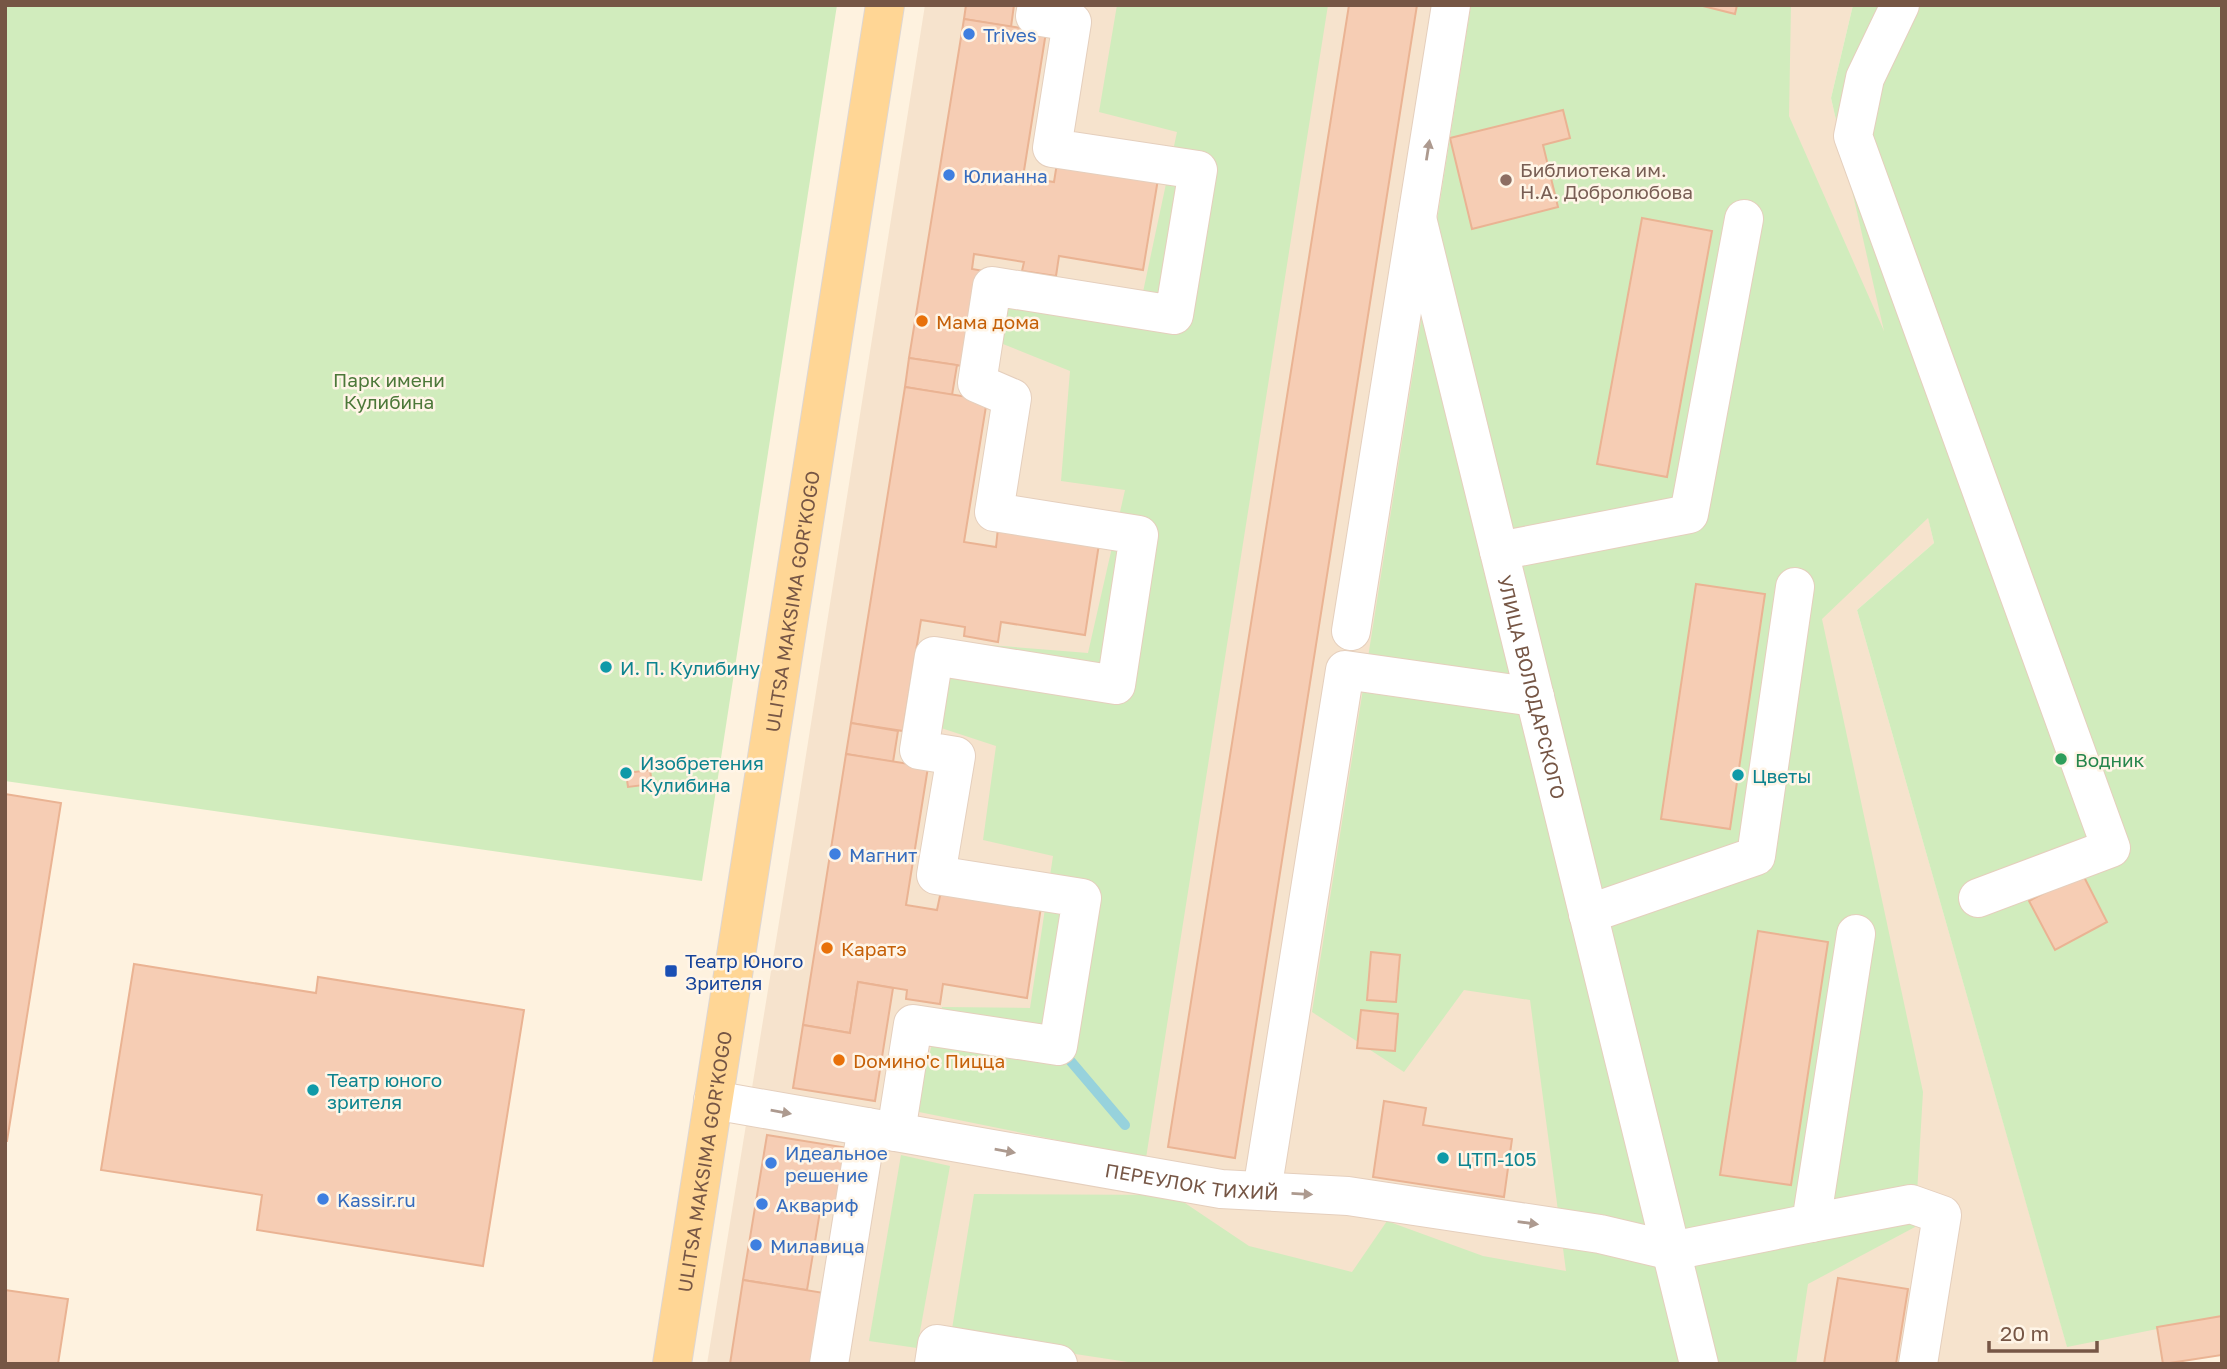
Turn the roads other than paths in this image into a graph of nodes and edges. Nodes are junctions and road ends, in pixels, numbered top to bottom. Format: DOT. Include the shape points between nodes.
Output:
graph roads {
  1 [pos="885,5"];
  2 [pos="1451,5"];
  3 [pos="1900,5"];
  4 [pos="1029,11"];
  5 [pos="1417,218"];
  6 [pos="1744,219"];
  7 [pos="1499,551"];
  8 [pos="1795,587"];
  9 [pos="1352,631"];
  10 [pos="1535,697"];
  11 [pos="1978,898"];
  12 [pos="1588,914"];
  13 [pos="1856,934"];
  14 [pos="713,1100"];
  15 [pos="881,1130"];
  16 [pos="1262,1191"];
  17 [pos="1811,1223"];
  18 [pos="1672,1251"];
  19 [pos="672,1364"];
  20 [pos="829,1364"];
  21 [pos="934,1364"];
  22 [pos="1058,1364"];
  23 [pos="1699,1364"];
  24 [pos="1918,1364"];
  1 -- 14 [label="main road, ULITSA MAKSIMA GOR'KOGO"];
  5 -- 2 [label="street, УЛИЦА ВОЛОДАРСКОГО, one-way"];
  3 -- 11 [label="street" via="1866,78 1853,136 2111,848"];
  4 -- 15 [label="street" via="1072,22 1052,148 1198,170 1174,315 992,286 965,382 1012,398 994,512 1139,535 1116,685 934,656 907,748 956,756 936,875 1082,898 1058,1046 913,1024"];
  5 -- 7 [label="street, УЛИЦА ВОЛОДАРСКОГО"];
  5 -- 9 [label="street"];
  6 -- 7 [label="street" via="1689,514"];
  7 -- 10 [label="street, УЛИЦА ВОЛОДАРСКОГО"];
  8 -- 12 [label="street" via="1756,856"];
  10 -- 12 [label="street, УЛИЦА ВОЛОДАРСКОГО"];
  10 -- 16 [label="street" via="1345,670"];
  12 -- 18 [label="street, УЛИЦА ВОЛОДАРСКОГО"];
  13 -- 17 [label="street"];
  14 -- 15 [label="street, ПЕРЕУЛОК ТИХИЙ, one-way"];
  14 -- 19 [label="main road, ULITSA MAKSIMA GOR'KOGO"];
  15 -- 16 [label="street, ПЕРЕУЛОК ТИХИЙ, one-way" via="1221,1189"];
  15 -- 20 [label="street"];
  16 -- 18 [label="street, ПЕРЕУЛОК ТИХИЙ, one-way" via="1373,1200 1600,1234"];
  17 -- 18 [label="street"];
  17 -- 24 [label="street" via="1910,1204 1942,1215"];
  18 -- 23 [label="street, УЛИЦА ВОЛОДАРСКОГО"];
  21 -- 22 [label="street" via="937,1344"];
}
